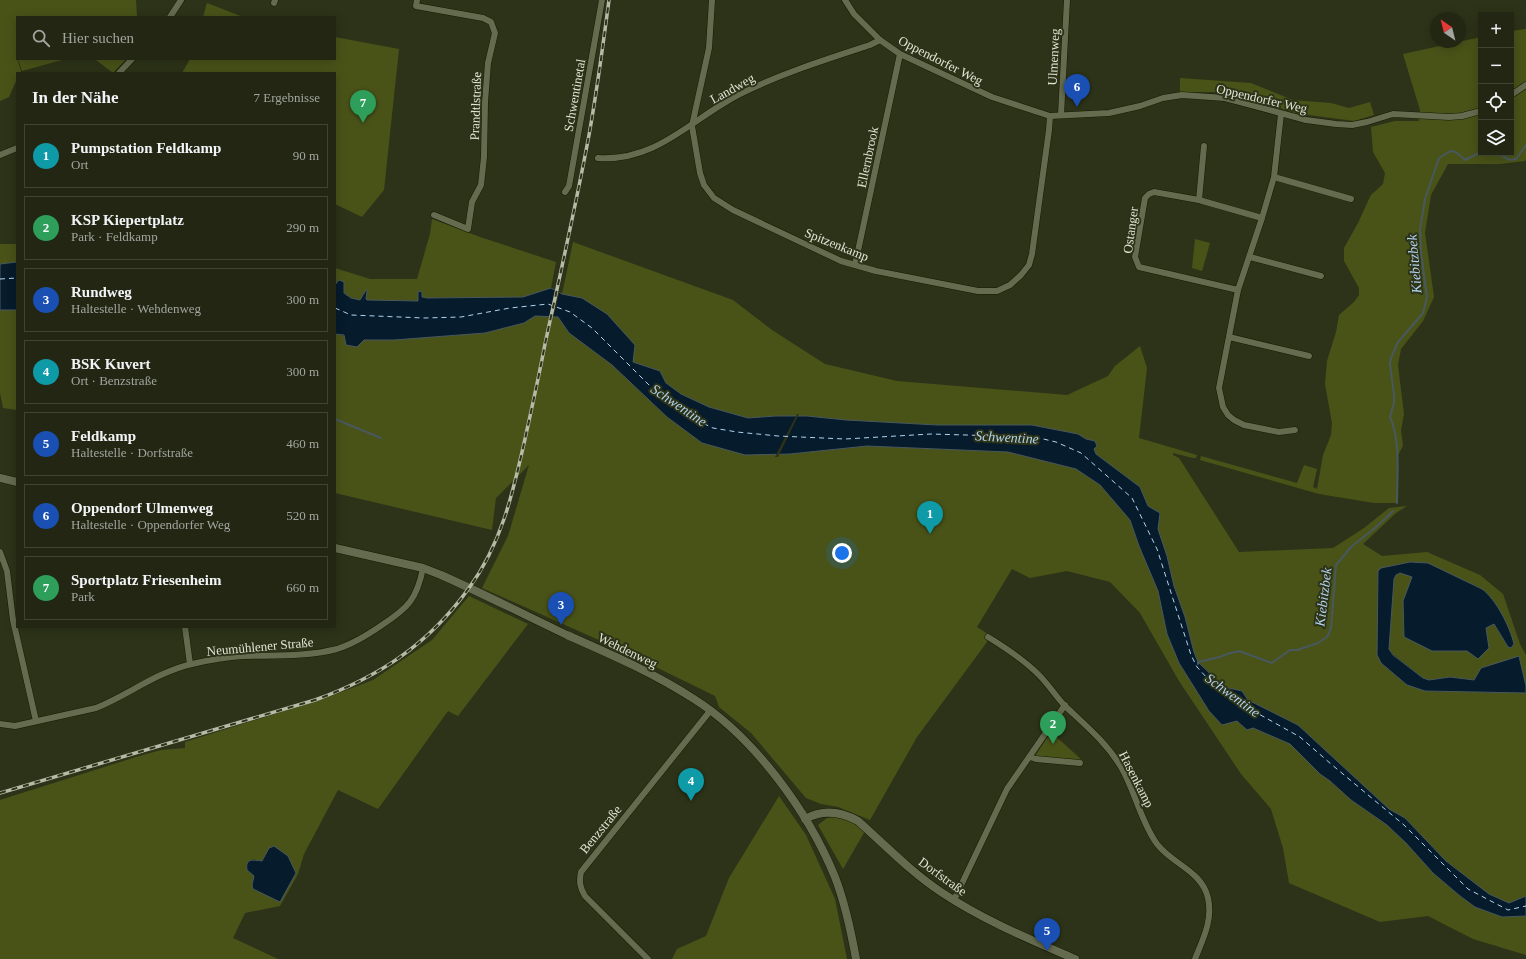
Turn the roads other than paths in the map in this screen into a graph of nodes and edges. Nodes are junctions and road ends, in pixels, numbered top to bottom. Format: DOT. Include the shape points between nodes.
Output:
graph roads {
  1 [pos="181,0"];
  2 [pos="602,0"];
  3 [pos="712,0"];
  4 [pos="845,0"];
  5 [pos="1068,0"];
  6 [pos="417,3"];
  7 [pos="171,16"];
  8 [pos="880,40"];
  9 [pos="900,54"];
  10 [pos="131,60"];
  11 [pos="120,72"];
  12 [pos="1526,85"];
  13 [pos="1514,93"];
  14 [pos="1478,112"];
  15 [pos="1281,114"];
  16 [pos="1061,115"];
  17 [pos="1050,116"];
  18 [pos="692,126"];
  19 [pos="1204,146"];
  20 [pos="16,148"];
  21 [pos="0,155"];
  22 [pos="598,158"];
  23 [pos="1274,177"];
  24 [pos="565,192"];
  25 [pos="1351,198"];
  26 [pos="1199,200"];
  27 [pos="434,215"];
  28 [pos="1262,218"];
  29 [pos="1250,256"];
  30 [pos="855,265"];
  31 [pos="1321,276"];
  32 [pos="1238,290"];
  33 [pos="1228,337"];
  34 [pos="1309,356"];
  35 [pos="1295,430"];
  36 [pos="0,478"];
  37 [pos="16,482"];
  38 [pos="336,548"];
  39 [pos="0,552"];
  40 [pos="423,568"];
  41 [pos="14,606"];
  42 [pos="185,628"];
  43 [pos="988,637"];
  44 [pos="190,664"];
  45 [pos="1065,705"];
  46 [pos="710,710"];
  47 [pos="36,722"];
  48 [pos="0,724"];
  49 [pos="1030,757"];
  50 [pos="1080,763"];
  51 [pos="805,818"];
  52 [pos="954,900"];
  53 [pos="648,959"];
  54 [pos="856,959"];
  55 [pos="1075,959"];
  56 [pos="1195,959"];
  1 -- 7 [label="street"];
  2 -- 24 [label="street, Schwentinetal" via="569,186"];
  3 -- 18 [label="street, Spitzenkamp" via="709,48"];
  4 -- 8 [label="street, Oppendorfer Weg" via="854,14"];
  5 -- 16 [label="street, Ulmenweg"];
  6 -- 27 [label="street, Prandtlstraße" via="483,18 491,22 494,33 487,70 481,185 472,202 468,229"];
  8 -- 9 [label="street, Oppendorfer Weg"];
  8 -- 18 [label="street, Landweg" via="759,85 724,103"];
  9 -- 17 [label="street, Oppendorfer Weg" via="992,97"];
  9 -- 30 [label="street, Ellernbrook"];
  10 -- 11 [label="street"];
  12 -- 13 [label="street"];
  14 -- 15 [label="street, Oppendorfer Weg" via="1449,117 1393,114 1352,125 1306,120"];
  15 -- 16 [label="street, Oppendorfer Weg" via="1225,98 1182,95 1109,113"];
  15 -- 23 [label="street"];
  16 -- 17 [label="street, Oppendorfer Weg"];
  17 -- 30 [label="street, Spitzenkamp" via="1032,254 1029,265 1010,286 997,291 978,291"];
  18 -- 22 [label="street, Landweg" via="653,148 625,157"];
  18 -- 30 [label="street, Spitzenkamp" via="700,173 704,185 714,198 740,213"];
  19 -- 26 [label="street"];
  20 -- 21 [label="street"];
  23 -- 25 [label="street"];
  23 -- 28 [label="street"];
  26 -- 28 [label="street, Ostanger"];
  26 -- 32 [label="street, Ostanger" via="1154,192 1145,198 1135,257 1139,267"];
  28 -- 29 [label="street"];
  29 -- 31 [label="street"];
  29 -- 32 [label="street"];
  32 -- 33 [label="street"];
  33 -- 34 [label="street"];
  33 -- 35 [label="street" via="1219,388 1223,407 1228,415 1244,424 1279,432"];
  36 -- 37 [label="main road"];
  38 -- 40 [label="main road, Wehdenweg"];
  39 -- 41 [label="street"];
  40 -- 44 [label="street, Neumühlener Straße" via="417,591 399,614 369,634 337,649 300,655 222,658"];
  40 -- 46 [label="main road, Wehdenweg" via="652,675"];
  41 -- 47 [label="street" via="17,640"];
  42 -- 44 [label="street"];
  43 -- 45 [label="street, Hasenkamp" via="1024,662"];
  44 -- 47 [label="street, Neumühlener Straße" via="157,676 96,708"];
  45 -- 49 [label="street"];
  45 -- 56 [label="street, Hasenkamp" via="1097,735 1116,758 1158,845 1203,886 1208,897 1210,915"];
  46 -- 51 [label="main road, Wehdenweg" via="743,739 791,796"];
  46 -- 53 [label="street, Benzstraße" via="581,872 580,889 585,896"];
  47 -- 48 [label="street, Neumühlener Straße" via="14,726"];
  49 -- 50 [label="street"];
  49 -- 52 [label="street" via="1007,790"];
  51 -- 52 [label="main road, Dorfstraße" via="828,812 847,815 858,821 920,876"];
  51 -- 54 [label="main road, Wehdenweg" via="835,877"];
  52 -- 55 [label="main road, Dorfstraße"];
}
